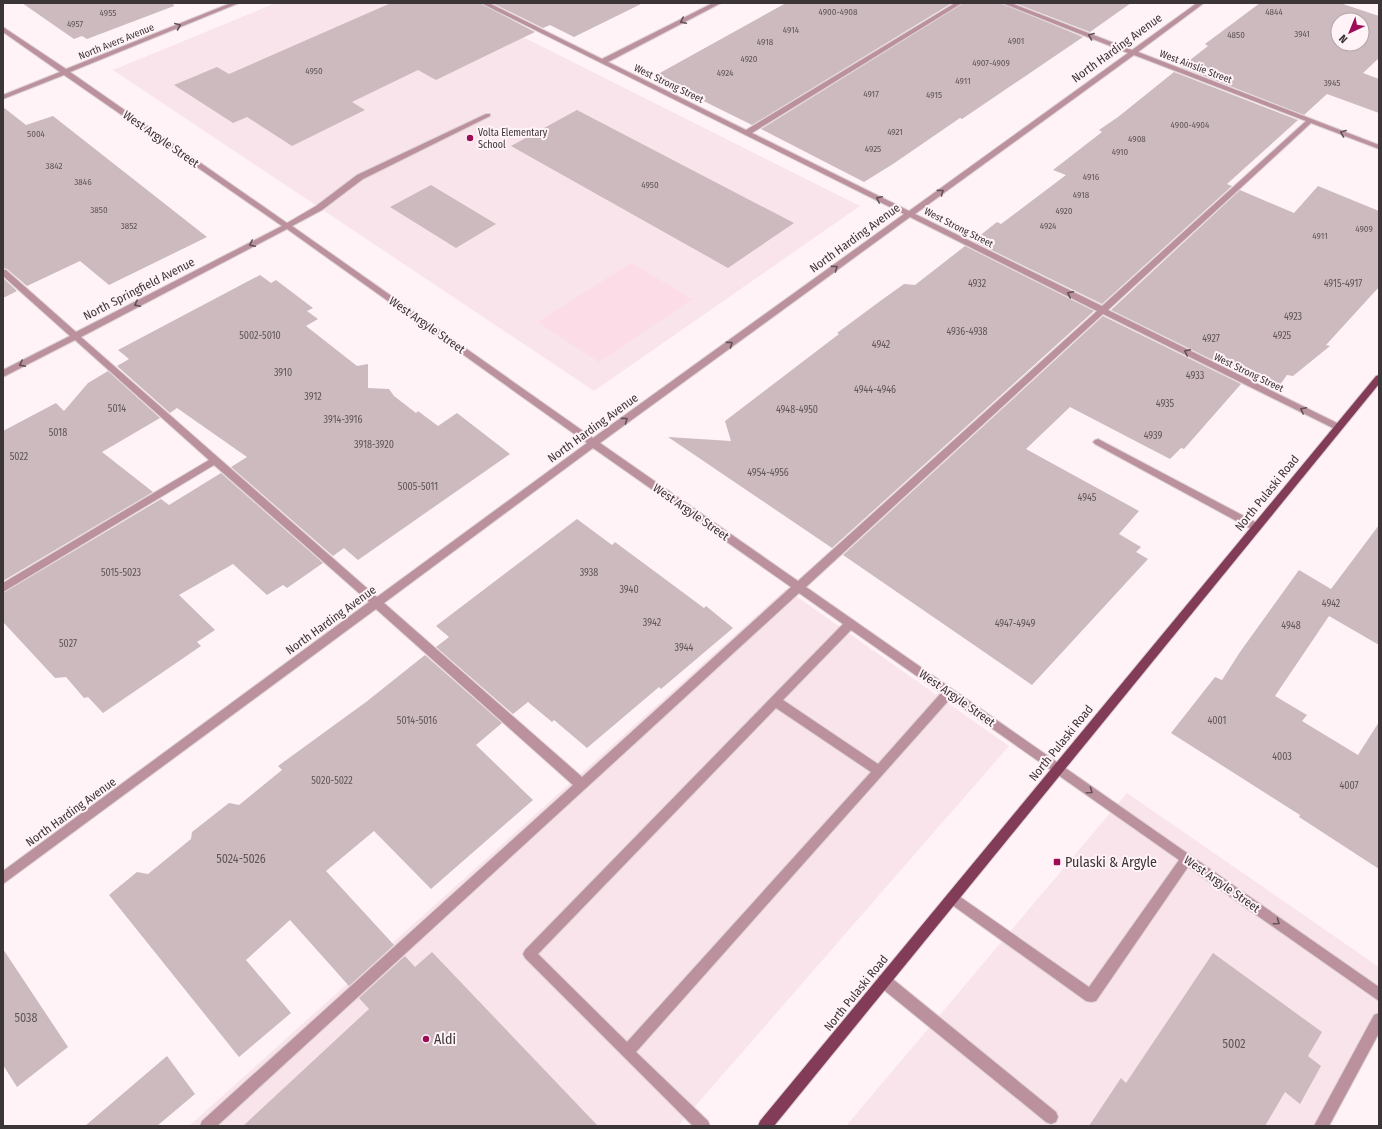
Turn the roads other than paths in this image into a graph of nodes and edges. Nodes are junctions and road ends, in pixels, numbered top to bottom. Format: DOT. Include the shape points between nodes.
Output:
graph roads {
  1 [pos="236,3"];
  2 [pos="484,3"];
  3 [pos="718,3"];
  4 [pos="959,3"];
  5 [pos="1005,3"];
  6 [pos="1201,3"];
  7 [pos="3,30"];
  8 [pos="1133,52"];
  9 [pos="604,62"];
  10 [pos="64,72"];
  11 [pos="3,97"];
  12 [pos="488,115"];
  13 [pos="1310,121"];
  14 [pos="747,133"];
  15 [pos="1379,147"];
  16 [pos="910,214"];
  17 [pos="287,226"];
  18 [pos="3,272"];
  19 [pos="1102,310"];
  20 [pos="75,336"];
  21 [pos="3,374"];
  22 [pos="1379,378"];
  23 [pos="1338,427"];
  24 [pos="1098,442"];
  25 [pos="593,443"];
  26 [pos="215,460"];
  27 [pos="1256,527"];
  28 [pos="799,587"];
  29 [pos="3,588"];
  30 [pos="376,603"];
  31 [pos="850,623"];
  32 [pos="949,692"];
  33 [pos="775,701"];
  34 [pos="1058,769"];
  35 [pos="879,771"];
  36 [pos="582,785"];
  37 [pos="1187,859"];
  38 [pos="3,878"];
  39 [pos="952,898"];
  40 [pos="884,981"];
  41 [pos="1379,995"];
  42 [pos="1379,1020"];
  43 [pos="627,1052"];
  44 [pos="1051,1117"];
  45 [pos="207,1126"];
  46 [pos="703,1126"];
  47 [pos="765,1126"];
  48 [pos="1321,1126"];
  10 -- 1 [label="street, North Avers Avenue, one-way"];
  2 -- 9 [label="street, West Strong Street"];
  3 -- 9 [label="street, one-way"];
  4 -- 14 [label="street"];
  8 -- 5 [label="street, West Ainslie Street, one-way"];
  6 -- 8 [label="street, North Harding Avenue"];
  7 -- 10 [label="street, West Argyle Street"];
  8 -- 13 [label="street, West Ainslie Street"];
  16 -- 8 [label="street, North Harding Avenue, one-way"];
  9 -- 14 [label="street, West Strong Street"];
  10 -- 11 [label="street, North Avers Avenue"];
  10 -- 17 [label="street, West Argyle Street"];
  12 -- 17 [label="street, North Springfield Avenue" via="360,177 319,208"];
  15 -- 13 [label="street, West Ainslie Street, one-way"];
  13 -- 19 [label="street"];
  16 -- 14 [label="street, West Strong Street, one-way"];
  19 -- 16 [label="street, West Strong Street, one-way"];
  25 -- 16 [label="street, North Harding Avenue, one-way"];
  17 -- 20 [label="street, North Springfield Avenue, one-way"];
  17 -- 25 [label="street, West Argyle Street"];
  18 -- 20 [label="street"];
  23 -- 19 [label="street, West Strong Street, one-way"];
  19 -- 28 [label="street"];
  20 -- 21 [label="street, North Springfield Avenue, one-way"];
  20 -- 26 [label="street"];
  22 -- 23 [label="main road, North Pulaski Road"];
  23 -- 27 [label="main road, North Pulaski Road"];
  24 -- 27 [label="street"];
  25 -- 28 [label="street, West Argyle Street"];
  25 -- 30 [label="street, North Harding Avenue"];
  26 -- 29 [label="street"];
  26 -- 30 [label="street"];
  27 -- 34 [label="main road, North Pulaski Road"];
  28 -- 31 [label="street, West Argyle Street"];
  28 -- 36 [label="street"];
  30 -- 36 [label="street"];
  30 -- 38 [label="street, North Harding Avenue"];
  31 -- 32 [label="street, West Argyle Street"];
  31 -- 33 [label="street"];
  32 -- 34 [label="street, West Argyle Street"];
  32 -- 35 [label="street"];
  33 -- 35 [label="street"];
  33 -- 43 [label="street" via="529,954"];
  34 -- 37 [label="street, West Argyle Street, one-way"];
  34 -- 39 [label="main road, North Pulaski Road"];
  35 -- 43 [label="street"];
  36 -- 45 [label="street"];
  37 -- 39 [label="street" via="1091,996"];
  37 -- 41 [label="street, West Argyle Street, one-way"];
  39 -- 40 [label="main road, North Pulaski Road"];
  40 -- 44 [label="street"];
  40 -- 47 [label="main road, North Pulaski Road"];
  42 -- 48 [label="street"];
  43 -- 46 [label="street"];
}
